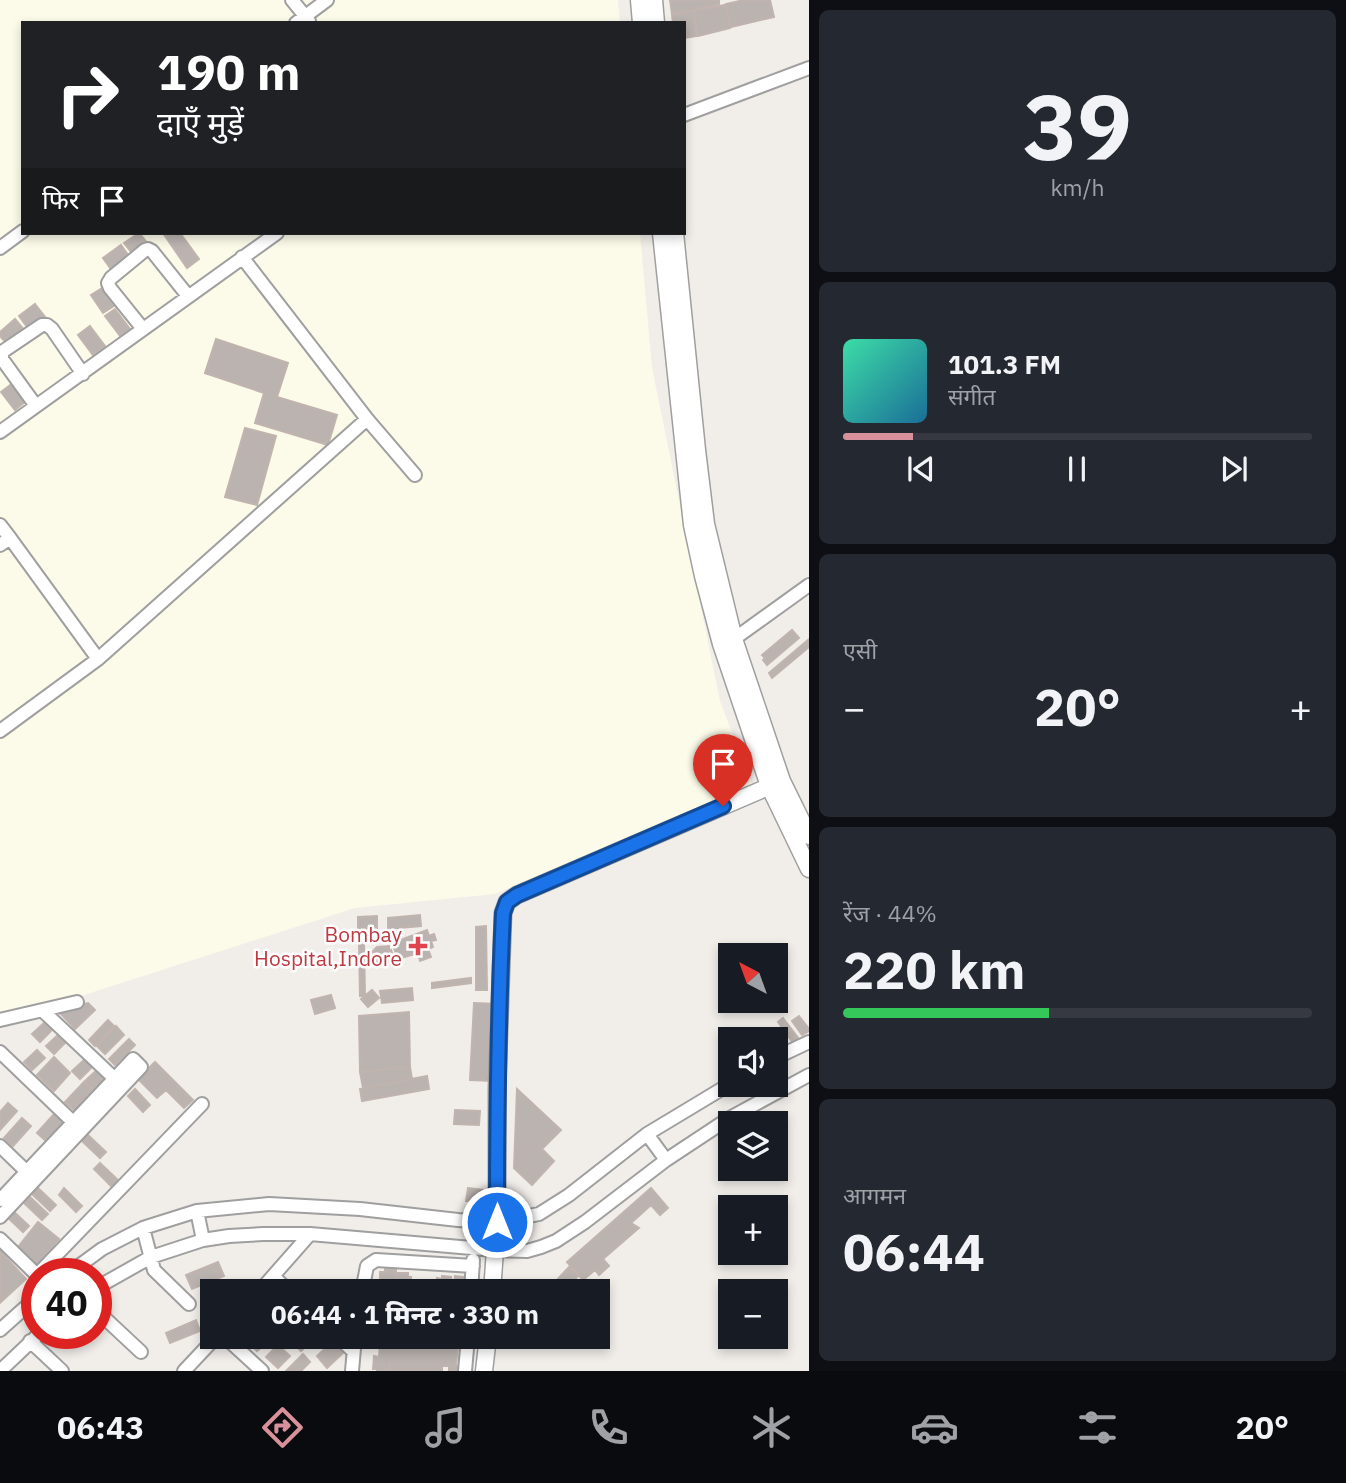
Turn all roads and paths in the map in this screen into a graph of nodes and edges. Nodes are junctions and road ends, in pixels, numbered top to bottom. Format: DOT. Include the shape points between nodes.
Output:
graph roads {
  1 [pos="292,0"];
  2 [pos="327,0"];
  3 [pos="639,0"];
  4 [pos="654,0"];
  5 [pos="304,21"];
  6 [pos="640,21"];
  7 [pos="656,21"];
  8 [pos="809,68"];
  9 [pos="686,114"];
  10 [pos="21,232"];
  11 [pos="274,235"];
  12 [pos="661,235"];
  13 [pos="675,235"];
  14 [pos="0,248"];
  15 [pos="242,257"];
  16 [pos="188,296"];
  17 [pos="143,329"];
  18 [pos="83,373"];
  19 [pos="36,406"];
  20 [pos="368,419"];
  21 [pos="0,432"];
  22 [pos="415,475"];
  23 [pos="0,525"];
  24 [pos="5,541"];
  25 [pos="809,586"];
  26 [pos="728,641"];
  27 [pos="98,659"];
  28 [pos="0,731"];
  29 [pos="775,784"];
  30 [pos="809,836"];
  31 [pos="809,870"];
  32 [pos="77,1002"];
  33 [pos="43,1011"];
  34 [pos="0,1020"];
  35 [pos="809,1042"];
  36 [pos="0,1052"];
  37 [pos="788,1052"];
  38 [pos="809,1075"];
  39 [pos="114,1078"];
  40 [pos="718,1091"];
  41 [pos="202,1104"];
  42 [pos="73,1122"];
  43 [pos="648,1134"];
  44 [pos="0,1146"];
  45 [pos="666,1160"];
  46 [pos="27,1172"];
  47 [pos="0,1200"];
  48 [pos="197,1211"];
  49 [pos="0,1217"];
  50 [pos="497,1222"];
  51 [pos="142,1228"];
  52 [pos="310,1234"];
  53 [pos="0,1238"];
  54 [pos="203,1240"];
  55 [pos="474,1249"];
  56 [pos="495,1250"];
  57 [pos="151,1257"];
  58 [pos="21,1258"];
  59 [pos="53,1258"];
  60 [pos="90,1258"];
  61 [pos="473,1266"];
  62 [pos="273,1276"];
  63 [pos="112,1279"];
  64 [pos="270,1279"];
  65 [pos="276,1279"];
  66 [pos="364,1279"];
  67 [pos="472,1279"];
  68 [pos="493,1279"];
  69 [pos="189,1304"];
  70 [pos="21,1311"];
  71 [pos="112,1325"];
  72 [pos="0,1329"];
  73 [pos="23,1349"];
  74 [pos="45,1349"];
  75 [pos="205,1349"];
  76 [pos="238,1349"];
  77 [pos="467,1349"];
  78 [pos="487,1349"];
  79 [pos="353,1351"];
  80 [pos="141,1352"];
  81 [pos="0,1371"];
  82 [pos="62,1371"];
  83 [pos="184,1371"];
  84 [pos="262,1371"];
  85 [pos="352,1371"];
  86 [pos="465,1371"];
  87 [pos="484,1371"];
  1 -- 5 [label="street"];
  2 -- 5 [label="street"];
  3 -- 6 [label="street"];
  4 -- 7 [label="street"];
  8 -- 9 [label="street"];
  10 -- 14 [label="street"];
  11 -- 15 [label="street"];
  12 -- 26 [label="street" via="692,525 703,576"];
  13 -- 26 [label="street" via="706,524"];
  15 -- 16 [label="street"];
  15 -- 20 [label="street"];
  16 -- 17 [label="street"];
  16 -- 17 [label="street" via="152,251 145,250 108,283"];
  17 -- 18 [label="street"];
  18 -- 19 [label="street"];
  18 -- 19 [label="street" via="47,326 8,347 2,359"];
  19 -- 21 [label="street"];
  20 -- 22 [label="street"];
  20 -- 27 [label="street"];
  23 -- 24 [label="street"];
  24 -- 27 [label="street"];
  25 -- 26 [label="street"];
  26 -- 29 [label="street"];
  27 -- 28 [label="street"];
  29 -- 30 [label="street"];
  29 -- 31 [label="street"];
  29 -- 50 [label="street" via="507,902 499,997"];
  32 -- 33 [label="street"];
  33 -- 34 [label="street"];
  33 -- 39 [label="street"];
  35 -- 37 [label="street"];
  36 -- 42 [label="street"];
  38 -- 45 [label="street" via="728,1119"];
  39 -- 42 [label="street"];
  39 -- 49 [label="street" via="133,1059 141,1067"];
  40 -- 43 [label="street"];
  41 -- 59 [label="street"];
  42 -- 46 [label="street"];
  43 -- 45 [label="street"];
  43 -- 50 [label="street" via="551,1208"];
  44 -- 46 [label="street"];
  45 -- 56 [label="street" via="556,1241 527,1251"];
  46 -- 47 [label="street"];
  48 -- 50 [label="street" via="269,1204"];
  48 -- 51 [label="street"];
  48 -- 54 [label="street"];
  50 -- 56 [label="street"];
  51 -- 57 [label="street"];
  51 -- 60 [label="street"];
  52 -- 54 [label="street"];
  52 -- 55 [label="street"];
  52 -- 62 [label="street"];
  53 -- 58 [label="street"];
  54 -- 57 [label="street"];
  55 -- 56 [label="street"];
  55 -- 61 [label="street"];
  56 -- 68 [label="street"];
  57 -- 63 [label="street"];
  57 -- 69 [label="street" via="156,1273"];
  61 -- 66 [label="street" via="376,1260 367,1266"];
  61 -- 67 [label="street"];
  62 -- 64 [label="street"];
  62 -- 65 [label="street"];
  70 -- 72 [label="street"];
  71 -- 80 [label="street"];
  73 -- 81 [label="street"];
  74 -- 82 [label="street"];
  75 -- 83 [label="street"];
  76 -- 84 [label="street"];
  77 -- 86 [label="street"];
  78 -- 87 [label="street"];
  79 -- 85 [label="street"];
}
